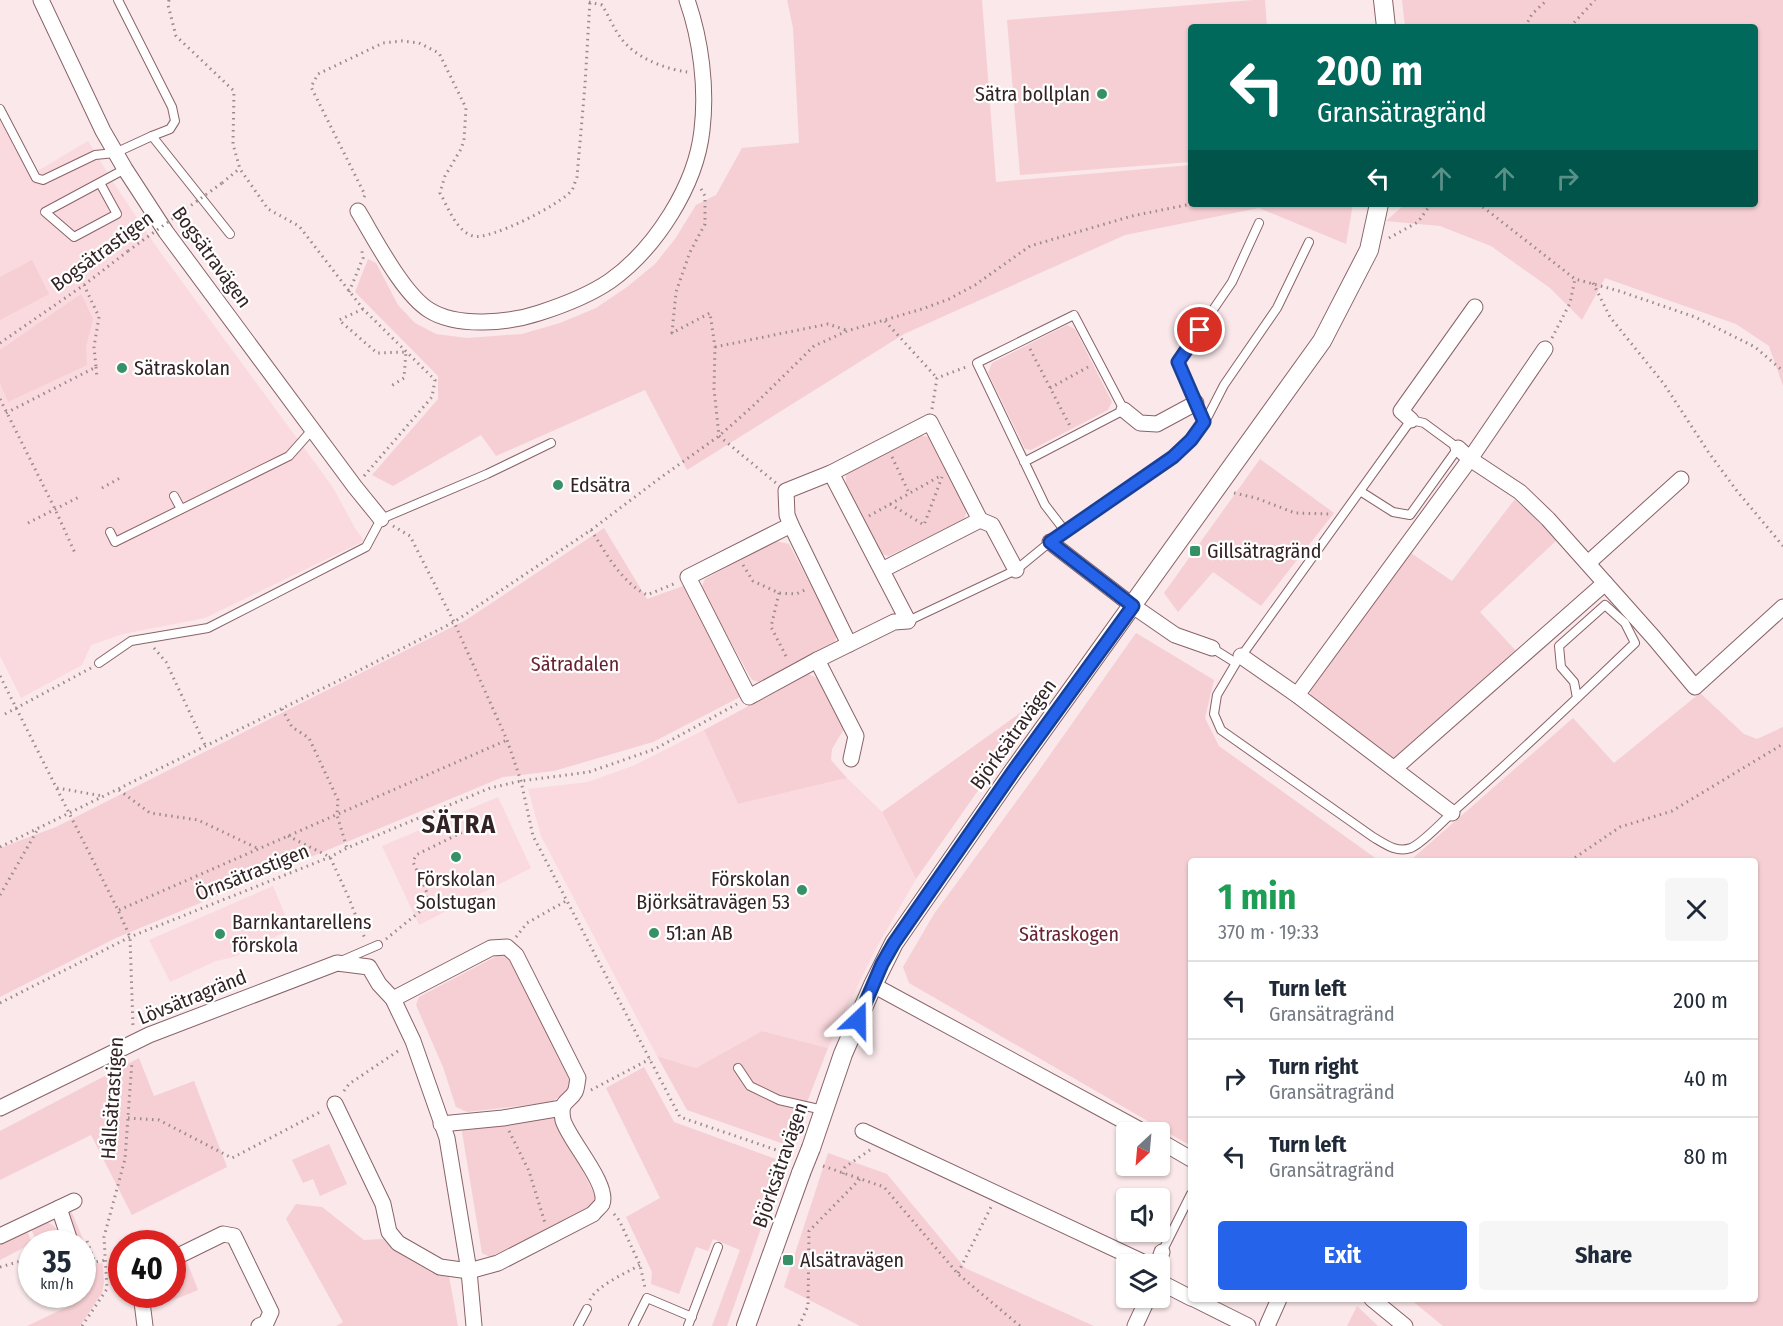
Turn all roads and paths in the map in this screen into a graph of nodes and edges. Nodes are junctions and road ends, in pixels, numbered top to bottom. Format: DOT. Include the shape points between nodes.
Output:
graph roads {
  1 [pos="41,0"];
  2 [pos="118,0"];
  3 [pos="169,0"];
  4 [pos="687,0"];
  5 [pos="1383,0"];
  6 [pos="1547,0"];
  7 [pos="1595,0"];
  8 [pos="590,1"];
  9 [pos="1386,24"];
  10 [pos="1527,24"];
  11 [pos="1573,24"];
  12 [pos="688,73"];
  13 [pos="0,109"];
  14 [pos="153,136"];
  15 [pos="115,153"];
  16 [pos="125,169"];
  17 [pos="240,169"];
  18 [pos="691,176"];
  19 [pos="100,183"];
  20 [pos="1188,205"];
  21 [pos="1378,207"];
  22 [pos="1429,207"];
  23 [pos="1483,207"];
  24 [pos="358,211"];
  25 [pos="1259,223"];
  26 [pos="230,234"];
  27 [pos="1309,243"];
  28 [pos="1369,250"];
  29 [pos="363,258"];
  30 [pos="1575,279"];
  31 [pos="1593,283"];
  32 [pos="84,285"];
  33 [pos="349,292"];
  34 [pos="1475,307"];
  35 [pos="363,309"];
  36 [pos="885,321"];
  37 [pos="847,331"];
  38 [pos="1025,339"];
  39 [pos="0,343"];
  40 [pos="715,347"];
  41 [pos="1545,349"];
  42 [pos="406,352"];
  43 [pos="1098,361"];
  44 [pos="977,363"];
  45 [pos="96,367"];
  46 [pos="1783,371"];
  47 [pos="97,378"];
  48 [pos="937,378"];
  49 [pos="391,386"];
  50 [pos="1050,388"];
  51 [pos="0,399"];
  52 [pos="1196,403"];
  53 [pos="1124,410"];
  54 [pos="6,413"];
  55 [pos="1411,420"];
  56 [pos="930,422"];
  57 [pos="1204,422"];
  58 [pos="312,430"];
  59 [pos="1075,435"];
  60 [pos="719,436"];
  61 [pos="551,443"];
  62 [pos="886,445"];
  63 [pos="1458,448"];
  64 [pos="1470,459"];
  65 [pos="1024,462"];
  66 [pos="948,472"];
  67 [pos="831,473"];
  68 [pos="120,478"];
  69 [pos="1681,479"];
  70 [pos="355,487"];
  71 [pos="102,488"];
  72 [pos="1216,488"];
  73 [pos="786,491"];
  74 [pos="1360,491"];
  75 [pos="909,493"];
  76 [pos="174,496"];
  77 [pos="79,497"];
  78 [pos="890,504"];
  79 [pos="55,509"];
  80 [pos="181,509"];
  81 [pos="1343,515"];
  82 [pos="381,519"];
  83 [pos="980,520"];
  84 [pos="857,522"];
  85 [pos="28,523"];
  86 [pos="791,525"];
  87 [pos="591,530"];
  88 [pos="1065,531"];
  89 [pos="110,532"];
  90 [pos="1050,542"];
  91 [pos="1783,546"];
  92 [pos="75,553"];
  93 [pos="736,553"];
  94 [pos="1588,563"];
  95 [pos="882,570"];
  96 [pos="1016,570"];
  97 [pos="1605,582"];
  98 [pos="820,583"];
  99 [pos="664,588"];
  100 [pos="779,593"];
  101 [pos="1133,606"];
  102 [pos="1783,607"];
  103 [pos="908,621"];
  104 [pos="454,622"];
  105 [pos="849,644"];
  106 [pos="1212,648"];
  107 [pos="1239,659"];
  108 [pos="817,660"];
  109 [pos="166,662"];
  110 [pos="99,663"];
  111 [pos="795,672"];
  112 [pos="0,676"];
  113 [pos="1297,695"];
  114 [pos="749,697"];
  115 [pos="1577,698"];
  116 [pos="17,708"];
  117 [pos="282,709"];
  118 [pos="5,714"];
  119 [pos="507,740"];
  120 [pos="1783,744"];
  121 [pos="206,747"];
  122 [pos="851,759"];
  123 [pos="1395,768"];
  124 [pos="521,781"];
  125 [pos="56,788"];
  126 [pos="119,790"];
  127 [pos="105,797"];
  128 [pos="69,813"];
  129 [pos="1452,813"];
  130 [pos="337,814"];
  131 [pos="481,823"];
  132 [pos="39,827"];
  133 [pos="288,836"];
  134 [pos="0,847"];
  135 [pos="347,848"];
  136 [pos="259,849"];
  137 [pos="330,857"];
  138 [pos="1574,858"];
  139 [pos="0,895"];
  140 [pos="567,900"];
  141 [pos="118,910"];
  142 [pos="130,938"];
  143 [pos="378,945"];
  144 [pos="507,947"];
  145 [pos="362,951"];
  146 [pos="337,963"];
  147 [pos="873,985"];
  148 [pos="393,999"];
  149 [pos="0,1003"];
  150 [pos="412,1041"];
  151 [pos="133,1044"];
  152 [pos="650,1059"];
  153 [pos="738,1068"];
  154 [pos="575,1093"];
  155 [pos="335,1104"];
  156 [pos="0,1108"];
  157 [pos="562,1108"];
  158 [pos="824,1110"];
  159 [pos="128,1118"];
  160 [pos="503,1118"];
  161 [pos="1126,1122"];
  162 [pos="441,1124"];
  163 [pos="863,1131"];
  164 [pos="878,1145"];
  165 [pos="1170,1147"];
  166 [pos="792,1156"];
  167 [pos="1188,1157"];
  168 [pos="808,1161"];
  169 [pos="843,1174"];
  170 [pos="860,1179"];
  171 [pos="997,1194"];
  172 [pos="1188,1200"];
  173 [pos="74,1201"];
  174 [pos="602,1204"];
  175 [pos="59,1208"];
  176 [pos="66,1230"];
  177 [pos="0,1236"];
  178 [pos="549,1236"];
  179 [pos="718,1247"];
  180 [pos="186,1251"];
  181 [pos="1126,1254"];
  182 [pos="1162,1254"];
  183 [pos="18,1262"];
  184 [pos="640,1265"];
  185 [pos="0,1267"];
  186 [pos="469,1271"];
  187 [pos="958,1274"];
  188 [pos="1170,1287"];
  189 [pos="1188,1296"];
  190 [pos="647,1298"];
  191 [pos="1200,1302"];
  192 [pos="1278,1302"];
  193 [pos="1376,1302"];
  194 [pos="143,1308"];
  195 [pos="1143,1308"];
  196 [pos="587,1309"];
  197 [pos="692,1317"];
  198 [pos="82,1326"];
  199 [pos="145,1326"];
  200 [pos="259,1326"];
  201 [pos="474,1326"];
  202 [pos="578,1326"];
  203 [pos="633,1326"];
  204 [pos="688,1326"];
  205 [pos="746,1326"];
  206 [pos="800,1326"];
  207 [pos="1020,1326"];
  208 [pos="1135,1326"];
  209 [pos="1248,1326"];
  210 [pos="1267,1326"];
  211 [pos="1405,1326"];
  1 -- 15 [label="street, Bogsätravägen"];
  2 -- 14 [label="lane" via="172,107 175,121 170,129"];
  3 -- 17 [label="path" via="176,36 234,91 233,144"];
  4 -- 18 [label="street" via="696,36 703,106 702,132"];
  5 -- 9 [label="street"];
  6 -- 10 [label="path"];
  7 -- 11 [label="path"];
  8 -- 12 [label="path" via="602,5 628,46 648,60"];
  8 -- 24 [label="path" via="572,190 520,222 483,237 461,230 440,193 464,141 466,108 439,53 419,43 383,43 318,74 311,87 365,195"];
  13 -- 15 [label="lane" via="36,178 43,180 96,155"];
  14 -- 15 [label="lane"];
  14 -- 26 [label="lane"];
  15 -- 16 [label="street, Bogsätravägen"];
  16 -- 19 [label="lane"];
  16 -- 58 [label="street, Bogsätravägen" via="166,232"];
  17 -- 32 [label="path, Bogsätrastigen, bridge"];
  17 -- 33 [label="path" via="268,209 300,226"];
  18 -- 24 [label="street" via="661,229 640,255 609,282 572,302 524,318 476,322 442,317 428,310 402,283"];
  18 -- 40 [label="path" via="705,196 705,224 676,292 672,333 710,313"];
  19 -- 19 [label="lane" via="72,198 45,212 74,237 117,214"];
  20 -- 36 [label="path" via="1132,216 1030,246 975,285"];
  21 -- 28 [label="street, Björksätravägen"];
  22 -- 28 [label="path" via="1418,222"];
  23 -- 30 [label="path"];
  25 -- 52 [label="lane" via="1232,282 1178,362"];
  27 -- 57 [label="lane" via="1277,308 1224,384"];
  28 -- 72 [label="street, Björksätravägen" via="1322,341"];
  29 -- 33 [label="path"];
  30 -- 31 [label="path"];
  30 -- 41 [label="path" via="1570,303"];
  31 -- 46 [label="path" via="1695,317 1755,347"];
  31 -- 91 [label="path" via="1610,317 1664,384 1730,481"];
  32 -- 39 [label="path, Bogsätrastigen"];
  32 -- 45 [label="path" via="99,317 94,346"];
  33 -- 35 [label="path"];
  34 -- 55 [label="street" via="1401,411"];
  35 -- 42 [label="path"];
  35 -- 42 [label="path" via="339,320 377,353"];
  36 -- 37 [label="path"];
  36 -- 48 [label="path"];
  37 -- 40 [label="path" via="828,324"];
  37 -- 60 [label="path" via="814,346"];
  38 -- 43 [label="lane" via="1074,315"];
  38 -- 44 [label="lane"];
  38 -- 50 [label="path"];
  40 -- 60 [label="path"];
  41 -- 64 [label="street"];
  42 -- 49 [label="path" via="404,378"];
  42 -- 70 [label="path" via="435,380 432,397"];
  43 -- 50 [label="path"];
  43 -- 53 [label="lane"];
  44 -- 48 [label="path"];
  44 -- 65 [label="lane"];
  45 -- 47 [label="path"];
  45 -- 54 [label="path"];
  48 -- 56 [label="path"];
  50 -- 59 [label="path"];
  51 -- 54 [label="path"];
  52 -- 53 [label="street" via="1157,424 1140,423"];
  52 -- 57 [label="lane"];
  53 -- 59 [label="lane"];
  54 -- 79 [label="path"];
  55 -- 63 [label="lane" via="1424,423"];
  55 -- 74 [label="lane"];
  56 -- 62 [label="street"];
  56 -- 66 [label="street"];
  57 -- 88 [label="lane" via="1173,457"];
  58 -- 70 [label="street, Bogsätravägen"];
  58 -- 80 [label="lane" via="289,456"];
  59 -- 65 [label="lane"];
  60 -- 73 [label="path"];
  60 -- 87 [label="path"];
  61 -- 82 [label="lane"];
  62 -- 67 [label="street"];
  62 -- 75 [label="path"];
  63 -- 64 [label="street"];
  63 -- 74 [label="lane" via="1410,515 1393,512"];
  64 -- 94 [label="street" via="1520,492"];
  64 -- 113 [label="street"];
  65 -- 88 [label="lane" via="1045,505"];
  66 -- 75 [label="path"];
  66 -- 78 [label="path" via="924,525"];
  66 -- 83 [label="street"];
  67 -- 73 [label="street"];
  67 -- 84 [label="street"];
  68 -- 71 [label="path"];
  69 -- 94 [label="street"];
  70 -- 82 [label="street, Bogsätravägen"];
  72 -- 81 [label="path" via="1295,513"];
  72 -- 101 [label="street, Björksätravägen"];
  73 -- 86 [label="street"];
  74 -- 81 [label="lane"];
  75 -- 78 [label="path"];
  76 -- 80 [label="lane"];
  77 -- 79 [label="path"];
  78 -- 84 [label="path"];
  79 -- 85 [label="path"];
  79 -- 92 [label="path"];
  80 -- 89 [label="lane" via="115,542"];
  81 -- 107 [label="lane"];
  82 -- 104 [label="path" via="410,536"];
  82 -- 110 [label="lane" via="366,547 219,623 131,641"];
  83 -- 95 [label="street"];
  83 -- 96 [label="street" via="992,525"];
  84 -- 95 [label="street"];
  86 -- 93 [label="street"];
  86 -- 98 [label="street"];
  87 -- 99 [label="path" via="617,570 637,590 647,595"];
  87 -- 104 [label="path"];
  88 -- 90 [label="lane"];
  90 -- 96 [label="lane"];
  90 -- 101 [label="street"];
  93 -- 100 [label="path" via="753,581"];
  93 -- 114 [label="street" via="688,577"];
  94 -- 97 [label="street"];
  95 -- 103 [label="street"];
  96 -- 103 [label="lane"];
  97 -- 102 [label="street" via="1695,687"];
  97 -- 123 [label="street"];
  98 -- 100 [label="path" via="796,594"];
  98 -- 105 [label="street"];
  100 -- 111 [label="path" via="771,627"];
  101 -- 106 [label="street" via="1175,635"];
  101 -- 147 [label="street, Björksätravägen" via="894,943"];
  103 -- 105 [label="street" via="894,622"];
  104 -- 117 [label="path"];
  104 -- 119 [label="path"];
  105 -- 108 [label="street"];
  106 -- 107 [label="lane"];
  107 -- 113 [label="street"];
  107 -- 129 [label="lane" via="1217,695 1214,714 1221,730 1393,849 1411,848"];
  108 -- 111 [label="street"];
  108 -- 122 [label="street" via="856,736"];
  109 -- 121 [label="path"];
  110 -- 116 [label="path"];
  111 -- 114 [label="street"];
  112 -- 116 [label="path, Hållsätrastigen"];
  113 -- 123 [label="street"];
  114 -- 124 [label="path, Örnsätrastigen" via="655,749 589,772"];
  115 -- 115 [label="lane" via="1574,682 1562,667 1559,646 1605,605 1625,623 1635,643"];
  115 -- 129 [label="lane"];
  116 -- 118 [label="path"];
  116 -- 125 [label="path, Hållsätrastigen"];
  117 -- 121 [label="path"];
  117 -- 130 [label="path" via="292,727 309,738 338,800"];
  119 -- 124 [label="path"];
  119 -- 130 [label="path"];
  120 -- 138 [label="path" via="1672,811 1620,827"];
  121 -- 126 [label="path"];
  123 -- 129 [label="street"];
  124 -- 135 [label="path, Örnsätrastigen" via="490,788"];
  124 -- 140 [label="path" via="533,836"];
  125 -- 127 [label="path"];
  125 -- 128 [label="path, Hållsätrastigen"];
  126 -- 127 [label="path"];
  126 -- 136 [label="path" via="150,813 198,820"];
  127 -- 128 [label="path"];
  128 -- 132 [label="path"];
  128 -- 141 [label="path, Hållsätrastigen"];
  130 -- 133 [label="path"];
  130 -- 135 [label="path"];
  131 -- 143 [label="path" via="416,855 413,862 428,895 423,909"];
  132 -- 134 [label="path"];
  132 -- 139 [label="path"];
  133 -- 136 [label="path"];
  133 -- 137 [label="path"];
  135 -- 137 [label="path, Örnsätrastigen"];
  136 -- 141 [label="path"];
  137 -- 142 [label="path, Örnsätrastigen"];
  137 -- 145 [label="path" via="366,941"];
  140 -- 144 [label="path" via="527,923"];
  140 -- 152 [label="path"];
  141 -- 142 [label="path, Hållsätrastigen"];
  142 -- 149 [label="path, Örnsätrastigen"];
  142 -- 151 [label="path, Hållsätrastigen"];
  143 -- 145 [label="lane"];
  144 -- 148 [label="street" via="491,948"];
  144 -- 154 [label="street" via="516,955 578,1078"];
  145 -- 146 [label="lane"];
  146 -- 148 [label="street, Lövsätragränd" via="369,967"];
  146 -- 151 [label="street, Lövsätragränd"];
  147 -- 158 [label="street, Björksätravägen"];
  147 -- 161 [label="street"];
  148 -- 150 [label="street, Lövsätragränd"];
  150 -- 155 [label="path" via="349,1084"];
  150 -- 162 [label="street, Lövsätragränd"];
  151 -- 156 [label="street, Lövsätragränd"];
  151 -- 159 [label="path, Hållsätrastigen"];
  152 -- 154 [label="path" via="590,1091"];
  152 -- 166 [label="path" via="680,1117"];
  153 -- 158 [label="lane" via="750,1086 779,1100"];
  154 -- 157 [label="street"];
  155 -- 159 [label="path" via="232,1158 159,1120"];
  155 -- 186 [label="street" via="383,1204 389,1232 398,1243 440,1267"];
  157 -- 160 [label="street"];
  157 -- 174 [label="street" via="564,1121 600,1185"];
  158 -- 168 [label="street, Björksätravägen"];
  159 -- 198 [label="path, Hållsätrastigen" via="125,1159 104,1237 108,1289"];
  160 -- 162 [label="street"];
  160 -- 178 [label="path" via="529,1171"];
  162 -- 186 [label="street, Lövsätragränd" via="447,1138"];
  163 -- 171 [label="street"];
  164 -- 169 [label="path" via="845,1167"];
  165 -- 167 [label="street"];
  168 -- 169 [label="path"];
  168 -- 205 [label="street, Björksätravägen"];
  169 -- 170 [label="path"];
  170 -- 187 [label="path" via="884,1187"];
  170 -- 206 [label="path" via="809,1231 808,1306"];
  171 -- 181 [label="street"];
  171 -- 187 [label="path"];
  172 -- 182 [label="lane"];
  173 -- 175 [label="street"];
  174 -- 178 [label="street" via="593,1214"];
  174 -- 184 [label="path" via="619,1220"];
  175 -- 176 [label="street"];
  175 -- 177 [label="street"];
  178 -- 186 [label="street" via="498,1263"];
  179 -- 197 [label="lane"];
  180 -- 200 [label="street" via="223,1234 234,1236 271,1311 266,1323"];
  183 -- 185 [label="path"];
  184 -- 190 [label="path"];
  184 -- 196 [label="path" via="591,1296"];
  186 -- 201 [label="street, Lövsätragränd"];
  187 -- 207 [label="path"];
  188 -- 189 [label="street"];
  190 -- 197 [label="lane"];
  190 -- 203 [label="lane"];
  191 -- 209 [label="street"];
  192 -- 210 [label="street"];
  193 -- 211 [label="street"];
  194 -- 199 [label="street"];
  195 -- 208 [label="street"];
  196 -- 202 [label="lane"];
  197 -- 204 [label="lane"];
}
